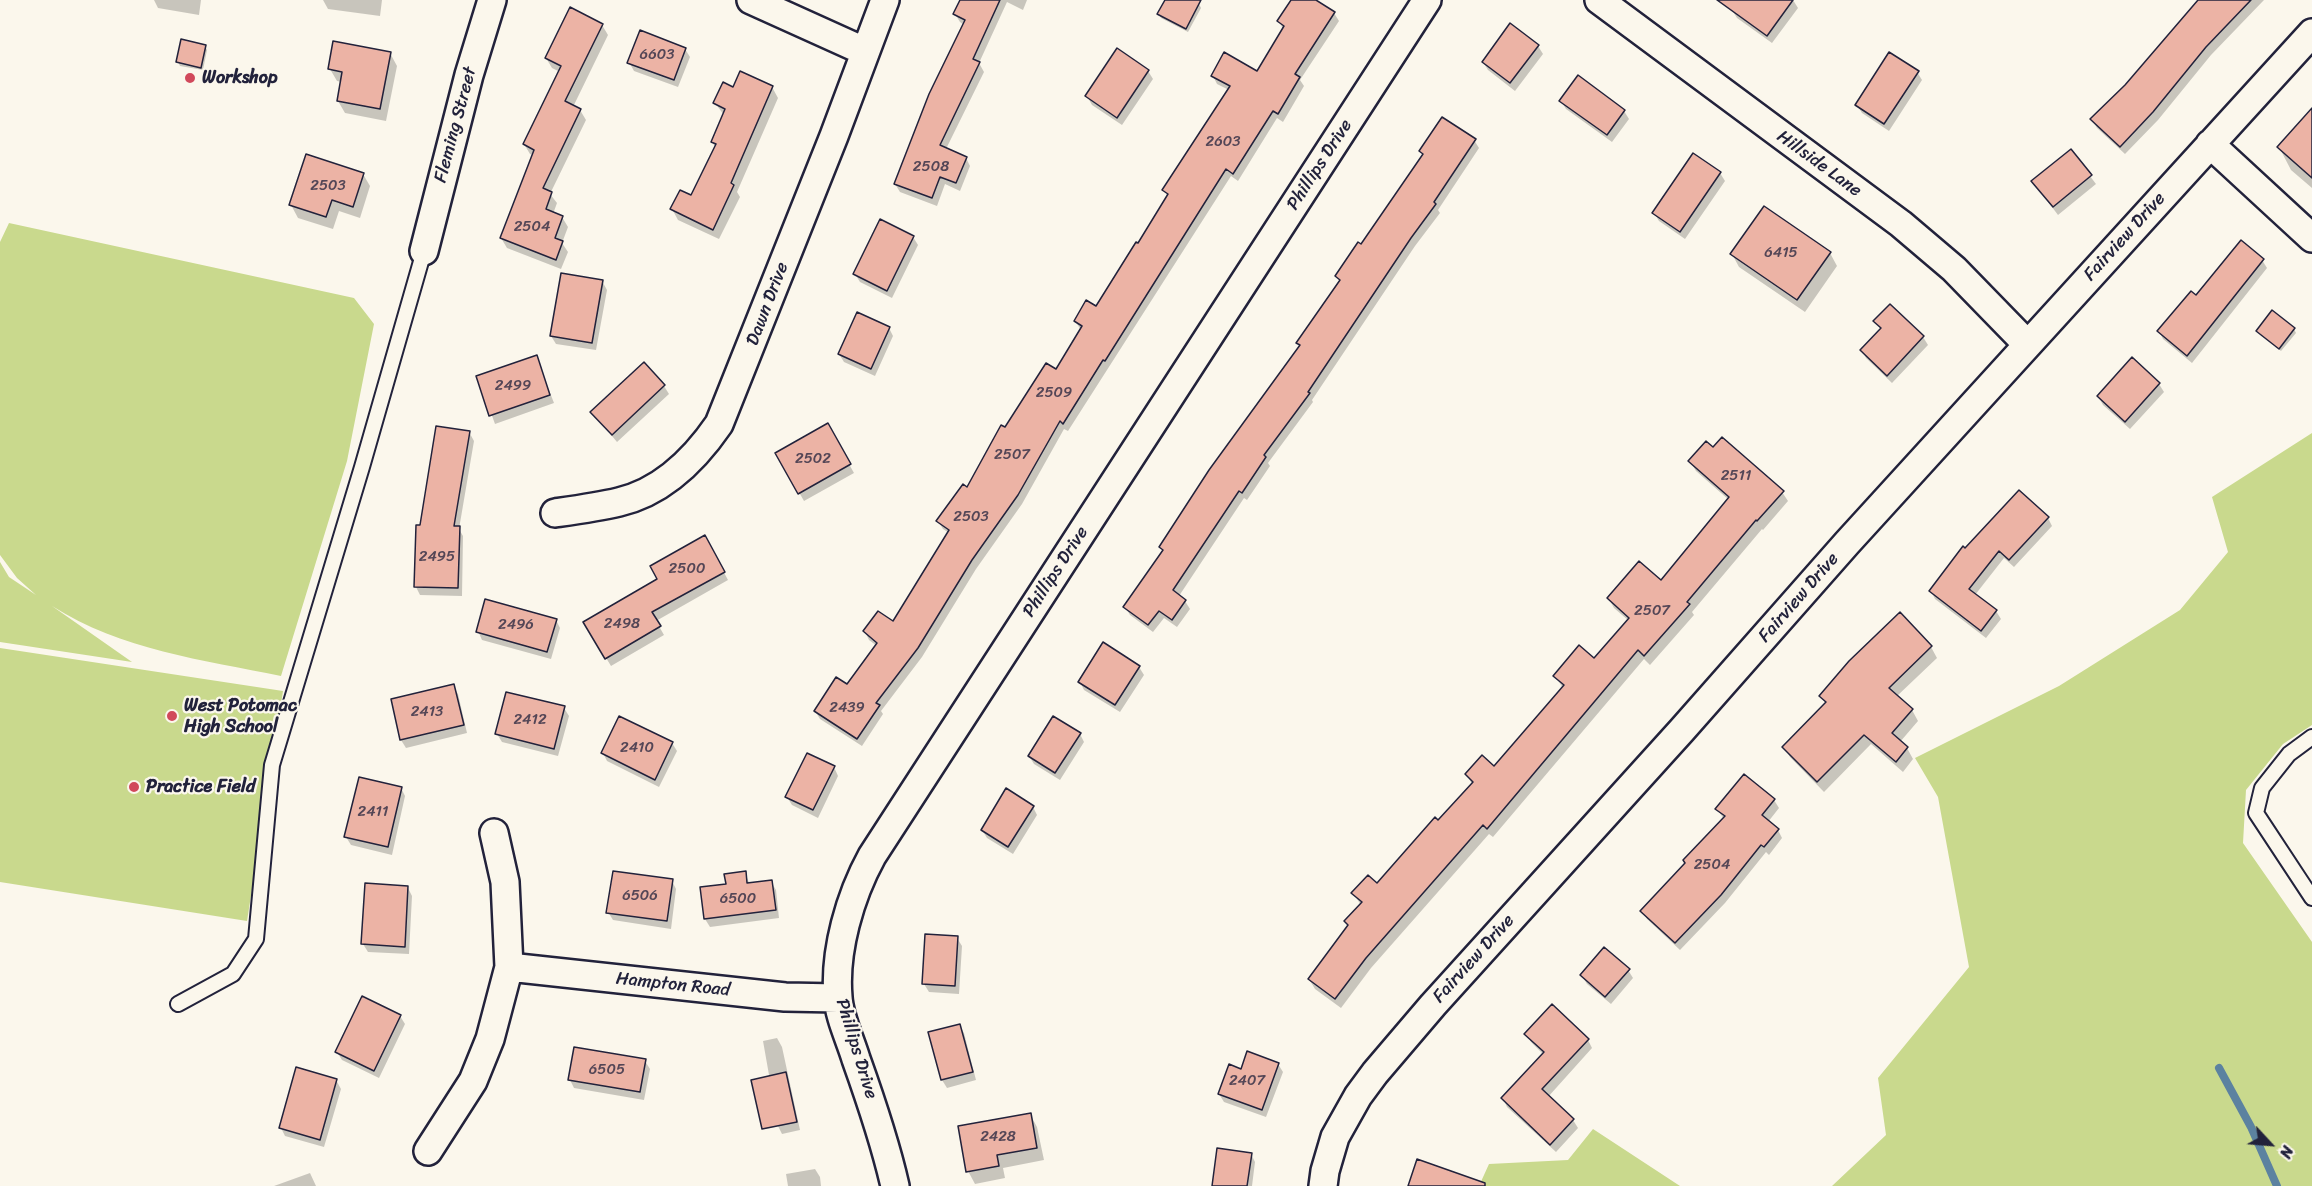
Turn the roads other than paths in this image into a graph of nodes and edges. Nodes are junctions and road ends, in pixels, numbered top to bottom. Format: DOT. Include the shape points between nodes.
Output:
graph roads {
  1 [pos="492,0"];
  2 [pos="751,0"];
  3 [pos="885,0"];
  4 [pos="1427,0"];
  5 [pos="1599,0"];
  6 [pos="2312,33"];
  7 [pos="864,51"];
  8 [pos="2210,144"];
  9 [pos="2312,238"];
  10 [pos="424,251"];
  11 [pos="2027,344"];
  12 [pos="555,513"];
  13 [pos="2312,737"];
  14 [pos="494,833"];
  15 [pos="2312,897"];
  16 [pos="509,967"];
  17 [pos="838,998"];
  18 [pos="178,1004"];
  19 [pos="428,1151"];
  20 [pos="895,1186"];
  21 [pos="1323,1186"];
  1 -- 10 [label="street, Fleming Street"];
  2 -- 7 [label="street"];
  3 -- 7 [label="street, Dawn Drive"];
  4 -- 17 [label="street, Phillips Drive" via="872,856 848,911"];
  5 -- 11 [label="street, Hillside Lane" via="1901,224 1954,269"];
  6 -- 8 [label="street, Fairview Drive"];
  7 -- 12 [label="street, Dawn Drive" via="830,147 719,424 686,464 644,494"];
  8 -- 9 [label="street"];
  8 -- 11 [label="street, Fairview Drive"];
  10 -- 18 [label="lane" via="272,765 256,939 232,974"];
  11 -- 21 [label="street, Fairview Drive" via="1375,1074 1335,1137"];
  13 -- 15 [label="lane" via="2289,754 2262,788 2256,813"];
  14 -- 16 [label="street" via="505,882"];
  16 -- 17 [label="street, Hampton Road" via="785,997"];
  16 -- 19 [label="street" via="490,1039 473,1081"];
  17 -- 20 [label="street, Phillips Drive"];
}
